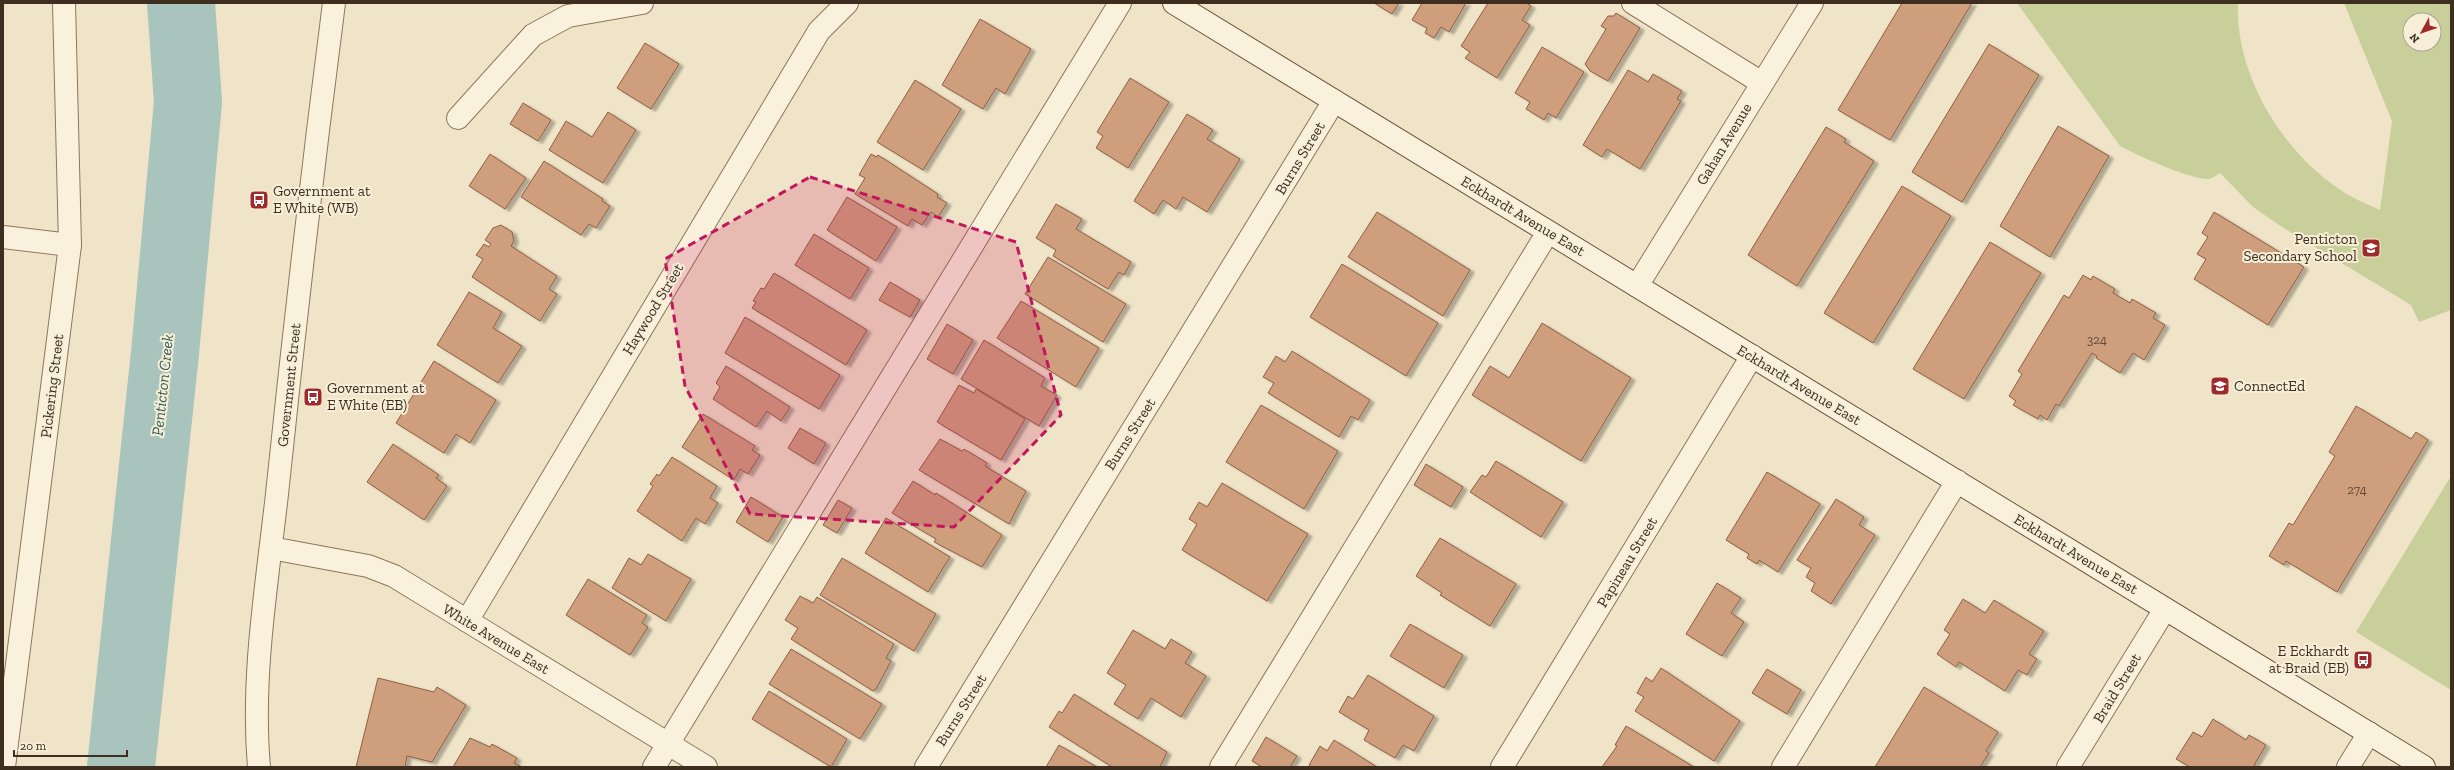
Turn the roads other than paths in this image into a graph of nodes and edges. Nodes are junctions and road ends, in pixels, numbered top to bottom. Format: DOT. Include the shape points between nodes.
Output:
graph roads {
  1 [pos="64,3"];
  2 [pos="334,3"];
  3 [pos="642,3"];
  4 [pos="846,3"];
  5 [pos="1120,3"];
  6 [pos="1174,3"];
  7 [pos="1633,3"];
  8 [pos="1812,3"];
  9 [pos="1762,83"];
  10 [pos="1334,101"];
  11 [pos="458,118"];
  12 [pos="1548,232"];
  13 [pos="3,237"];
  14 [pos="70,245"];
  15 [pos="1637,286"];
  16 [pos="1752,356"];
  17 [pos="1957,481"];
  18 [pos="271,548"];
  19 [pos="2165,608"];
  20 [pos="467,621"];
  21 [pos="2369,733"];
  22 [pos="668,744"];
  23 [pos="4,767"];
  24 [pos="259,767"];
  25 [pos="654,767"];
  26 [pos="706,767"];
  27 [pos="926,767"];
  28 [pos="1221,767"];
  29 [pos="1502,767"];
  30 [pos="1783,767"];
  31 [pos="2068,767"];
  32 [pos="2348,767"];
  33 [pos="2424,767"];
  1 -- 14 [label="street, Pickering Street"];
  2 -- 18 [label="street, Government Street"];
  3 -- 11 [label="street" via="568,16 533,35"];
  4 -- 20 [label="street, Haywood Street" via="819,31"];
  5 -- 22 [label="street"];
  6 -- 10 [label="street, Eckhardt Avenue East"];
  7 -- 9 [label="street"];
  8 -- 9 [label="street, Gahan Avenue"];
  9 -- 15 [label="street, Gahan Avenue"];
  10 -- 12 [label="street, Eckhardt Avenue East"];
  10 -- 27 [label="street, Burns Street"];
  12 -- 15 [label="street, Eckhardt Avenue East"];
  12 -- 28 [label="street"];
  13 -- 14 [label="street"];
  14 -- 23 [label="street, Pickering Street"];
  15 -- 16 [label="street, Eckhardt Avenue East"];
  16 -- 17 [label="street, Eckhardt Avenue East"];
  16 -- 29 [label="street, Papineau Street"];
  17 -- 19 [label="street, Eckhardt Avenue East"];
  17 -- 30 [label="street"];
  18 -- 20 [label="street, White Avenue East" via="368,566 394,576"];
  18 -- 24 [label="street, Government Street" via="259,660"];
  19 -- 21 [label="street, Eckhardt Avenue East"];
  19 -- 31 [label="street, Braid Street"];
  20 -- 22 [label="street, White Avenue East"];
  21 -- 32 [label="street"];
  21 -- 33 [label="street, Eckhardt Avenue East"];
  22 -- 25 [label="street"];
  22 -- 26 [label="street, White Avenue East"];
}
